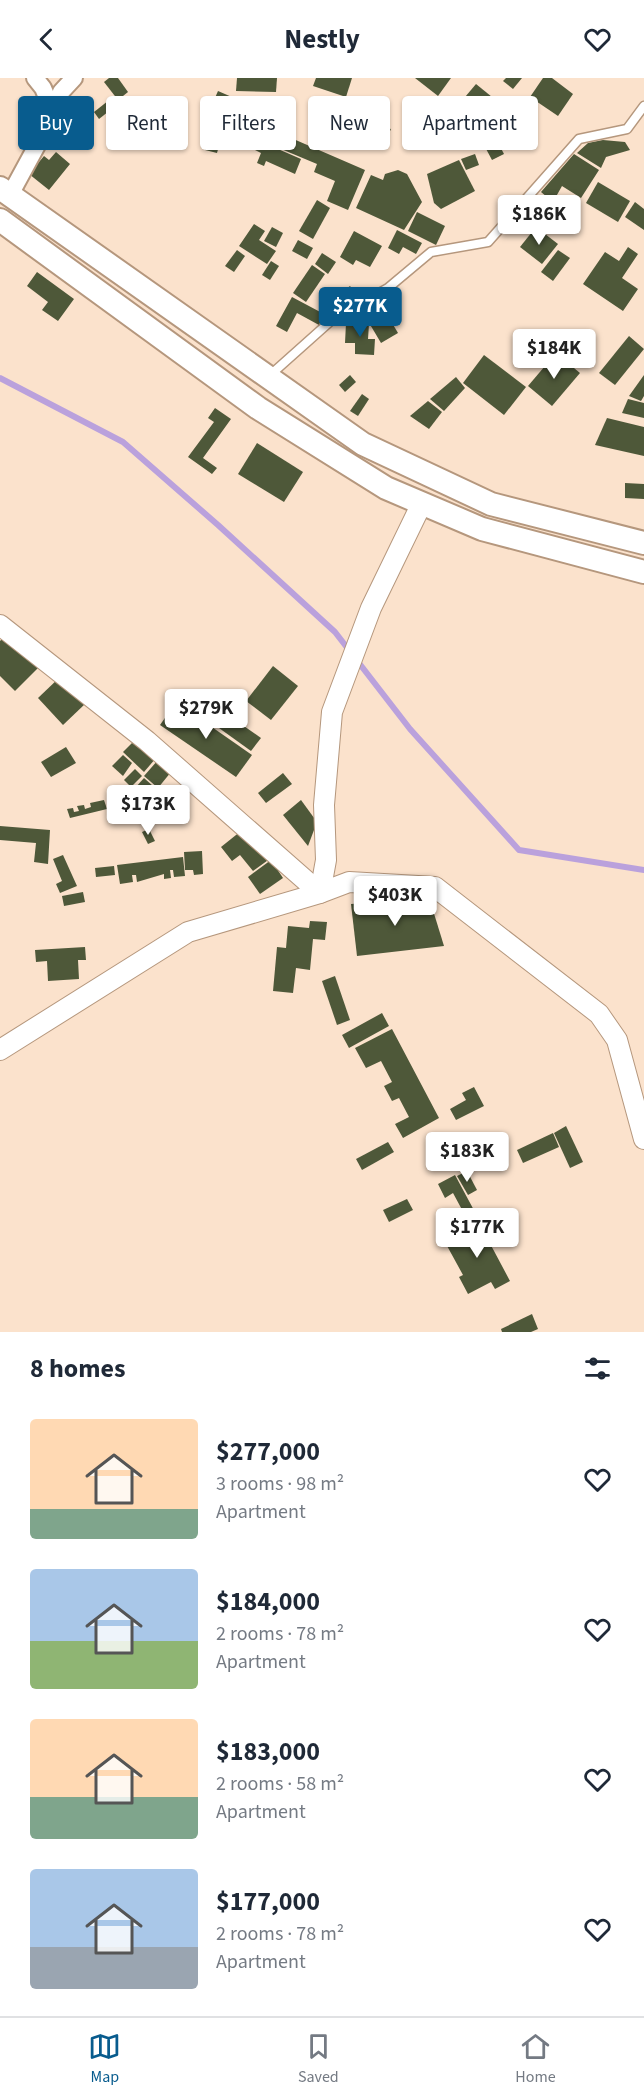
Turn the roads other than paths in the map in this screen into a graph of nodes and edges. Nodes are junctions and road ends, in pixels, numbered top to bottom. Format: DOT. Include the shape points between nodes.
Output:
graph roads {
  1 [pos="34,78"];
  2 [pos="74,78"];
  3 [pos="46,96"];
  4 [pos="60,96"];
  5 [pos="644,106"];
  6 [pos="31,150"];
  7 [pos="5,192"];
  8 [pos="0,220"];
  9 [pos="268,377"];
  10 [pos="422,503"];
  11 [pos="644,543"];
  12 [pos="644,572"];
  13 [pos="0,625"];
  14 [pos="320,893"];
  15 [pos="0,1050"];
  16 [pos="644,1139"];
  1 -- 3 [label="street"];
  2 -- 4 [label="street"];
  5 -- 9 [label="lane" via="627,129 579,139 488,242 430,252 388,288 333,319"];
  6 -- 7 [label="street"];
  7 -- 9 [label="main road"];
  8 -- 10 [label="main road" via="258,408 386,488"];
  9 -- 11 [label="main road" via="363,444 490,504"];
  10 -- 12 [label="main road" via="482,529"];
  10 -- 14 [label="street" via="371,608 332,712 324,806 326,860"];
  13 -- 14 [label="street" via="147,741"];
  14 -- 15 [label="street" via="189,932"];
  14 -- 16 [label="street" via="349,882 435,887 599,1014 617,1040"];
}
